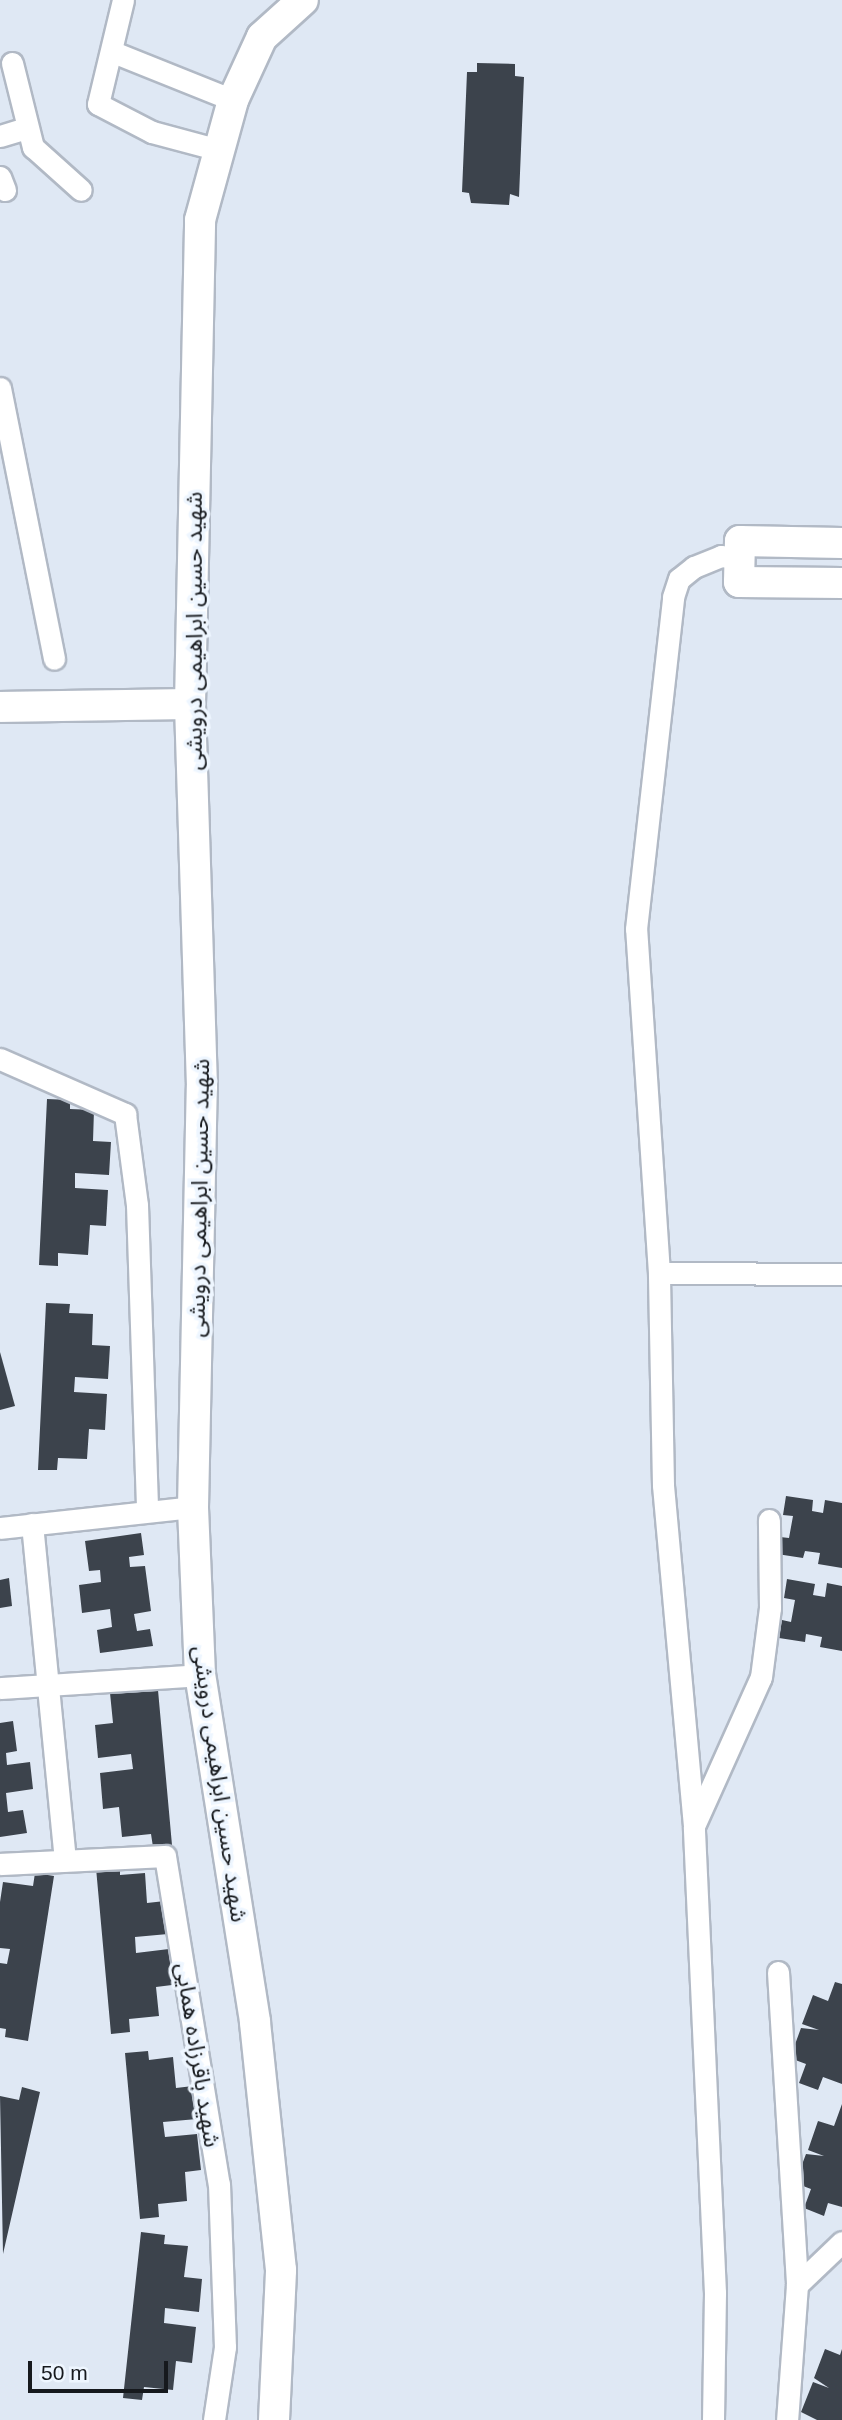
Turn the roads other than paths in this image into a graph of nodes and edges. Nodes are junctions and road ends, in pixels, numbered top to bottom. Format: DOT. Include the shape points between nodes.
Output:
graph roads {
  1 [pos="123,0"];
  2 [pos="303,0"];
  3 [pos="113,52"];
  4 [pos="12,62"];
  5 [pos="233,100"];
  6 [pos="26,128"];
  7 [pos="0,136"];
  8 [pos="219,150"];
  9 [pos="81,190"];
  10 [pos="0,388"];
  11 [pos="842,543"];
  12 [pos="740,559"];
  13 [pos="842,583"];
  14 [pos="54,659"];
  15 [pos="190,704"];
  16 [pos="0,707"];
  17 [pos="0,1059"];
  18 [pos="659,1273"];
  19 [pos="842,1274"];
  20 [pos="193,1507"];
  21 [pos="148,1508"];
  22 [pos="769,1520"];
  23 [pos="32,1524"];
  24 [pos="0,1528"];
  25 [pos="200,1675"];
  26 [pos="48,1681"];
  27 [pos="0,1688"];
  28 [pos="694,1826"];
  29 [pos="65,1860"];
  30 [pos="0,1864"];
  31 [pos="778,1972"];
  32 [pos="842,2242"];
  33 [pos="797,2285"];
  34 [pos="214,2420"];
  35 [pos="274,2420"];
  36 [pos="713,2420"];
  37 [pos="787,2420"];
  1 -- 3 [label="street"];
  2 -- 5 [label="street, شهید حسین ابراهیمی درویشی" via="262,37"];
  3 -- 5 [label="street"];
  3 -- 8 [label="street" via="98,104 152,132"];
  4 -- 6 [label="street"];
  5 -- 8 [label="street, شهید حسین ابراهیمی درویشی"];
  6 -- 7 [label="street"];
  6 -- 9 [label="street" via="33,147"];
  8 -- 15 [label="street, شهید حسین ابراهیمی درویشی" via="200,220"];
  10 -- 14 [label="street"];
  11 -- 12 [label="street" via="740,541"];
  12 -- 13 [label="street" via="739,582"];
  12 -- 18 [label="street" via="721,556 679,579 667,636 636,929"];
  15 -- 16 [label="street"];
  15 -- 20 [label="street, شهید حسین ابراهیمی درویشی" via="202,1087"];
  17 -- 21 [label="street" via="125,1114 136,1205"];
  18 -- 19 [label="street"];
  18 -- 28 [label="street" via="663,1485"];
  20 -- 21 [label="street"];
  20 -- 25 [label="street, شهید حسین ابراهیمی درویشی"];
  21 -- 23 [label="street"];
  22 -- 28 [label="street" via="770,1608 761,1677"];
  23 -- 24 [label="street"];
  23 -- 26 [label="street"];
  25 -- 26 [label="street"];
  25 -- 35 [label="street, شهید حسین ابراهیمی درویشی" via="255,2021 281,2270"];
  26 -- 27 [label="street"];
  26 -- 29 [label="street"];
  28 -- 36 [label="street" via="715,2293"];
  29 -- 30 [label="street, شهید باقرزاده همایی"];
  29 -- 34 [label="street, شهید باقرزاده همایی" via="165,1856 219,2184 225,2347"];
  31 -- 33 [label="street"];
  32 -- 33 [label="street"];
  33 -- 37 [label="street"];
}
